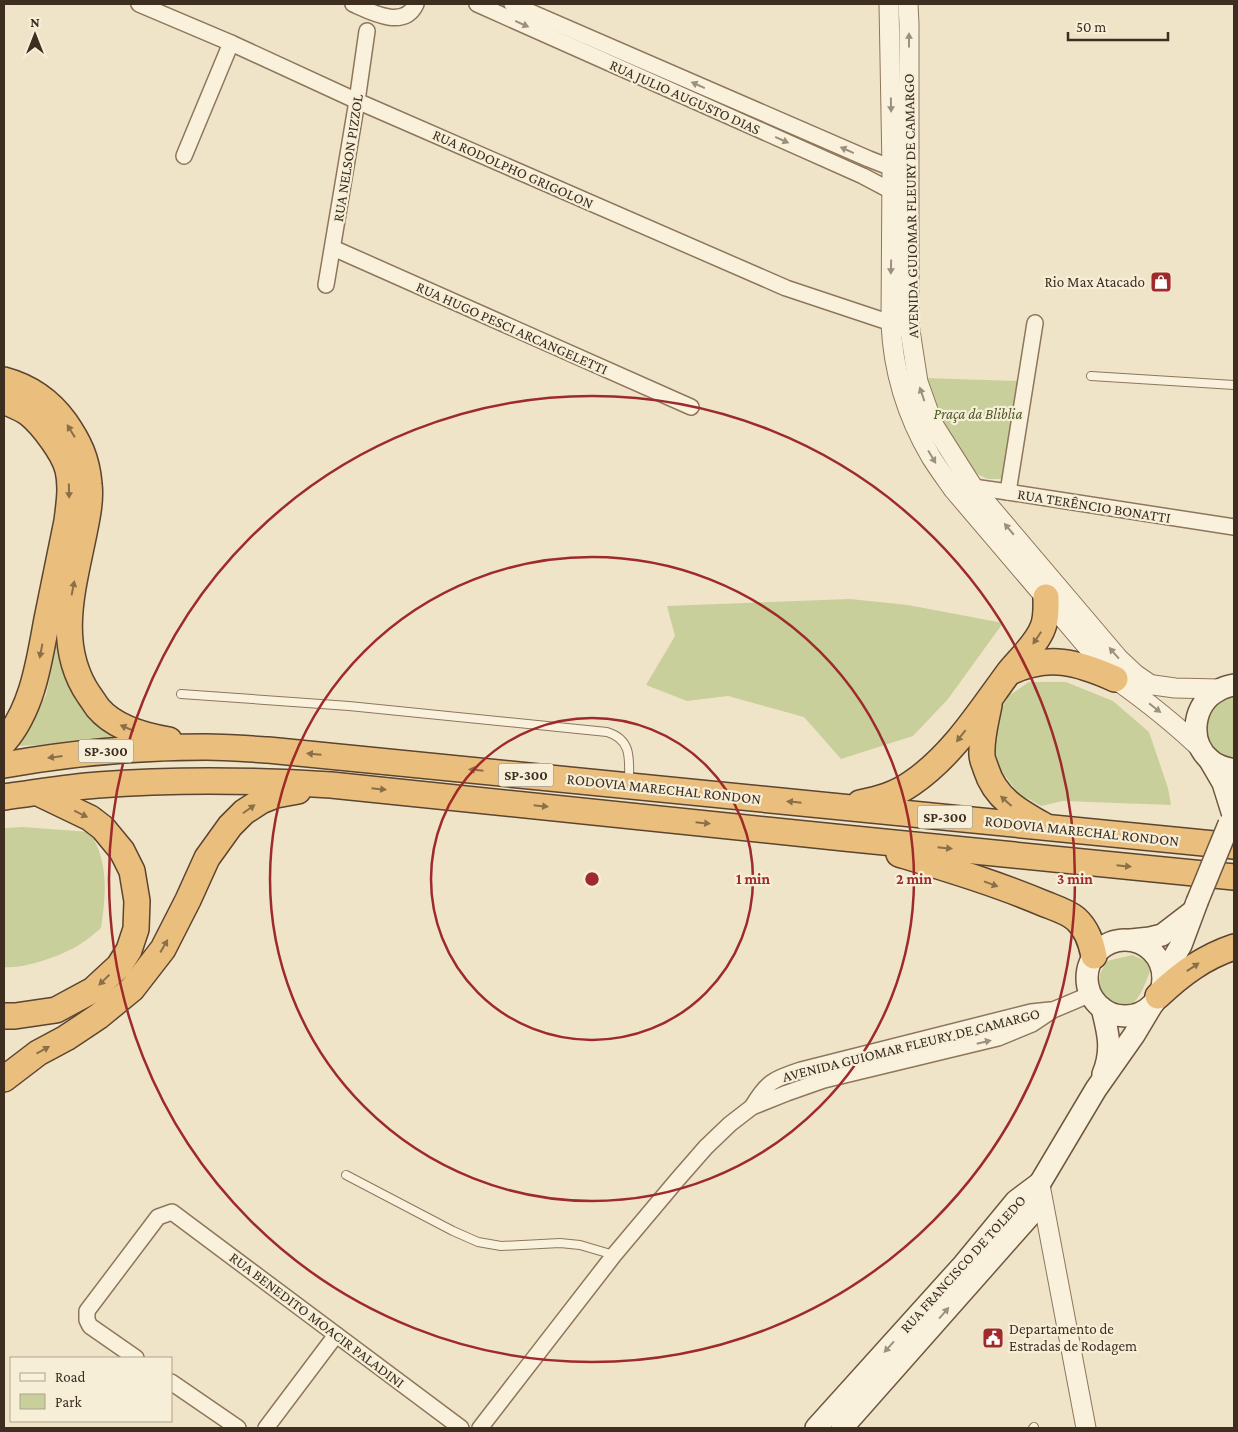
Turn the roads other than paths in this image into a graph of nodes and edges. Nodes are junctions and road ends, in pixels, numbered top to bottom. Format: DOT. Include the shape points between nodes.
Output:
graph roads {
  1 [pos="139,4"];
  2 [pos="353,4"];
  3 [pos="416,4"];
  4 [pos="477,4"];
  5 [pos="512,4"];
  6 [pos="889,4"];
  7 [pos="908,4"];
  8 [pos="367,31"];
  9 [pos="231,43"];
  10 [pos="357,101"];
  11 [pos="184,156"];
  12 [pos="901,170"];
  13 [pos="892,192"];
  14 [pos="910,199"];
  15 [pos="334,248"];
  16 [pos="326,285"];
  17 [pos="891,323"];
  18 [pos="1035,323"];
  19 [pos="1090,376"];
  20 [pos="4,380"];
  21 [pos="1234,386"];
  22 [pos="4,401"];
  23 [pos="692,407"];
  24 [pos="973,488"];
  25 [pos="953,489"];
  26 [pos="1008,492"];
  27 [pos="1234,527"];
  28 [pos="1046,597"];
  29 [pos="1010,672"];
  30 [pos="1112,678"];
  31 [pos="1151,685"];
  32 [pos="1227,687"];
  33 [pos="181,694"];
  34 [pos="991,698"];
  35 [pos="4,742"];
  36 [pos="208,747"];
  37 [pos="1205,754"];
  38 [pos="4,765"];
  39 [pos="1234,770"];
  40 [pos="331,784"];
  41 [pos="629,786"];
  42 [pos="38,793"];
  43 [pos="4,798"];
  44 [pos="843,807"];
  45 [pos="1232,825"];
  46 [pos="1047,828"];
  47 [pos="844,838"];
  48 [pos="1234,876"];
  49 [pos="1194,907"];
  50 [pos="1131,940"];
  51 [pos="1234,947"];
  52 [pos="1094,956"];
  53 [pos="1158,992"];
  54 [pos="1096,1001"];
  55 [pos="1053,1010"];
  56 [pos="4,1016"];
  57 [pos="931,1038"];
  58 [pos="935,1053"];
  59 [pos="880,1058"];
  60 [pos="4,1079"];
  61 [pos="1096,1089"];
  62 [pos="346,1174"];
  63 [pos="1040,1184"];
  64 [pos="614,1255"];
  65 [pos="336,1335"];
  66 [pos="135,1357"];
  67 [pos="172,1383"];
  68 [pos="238,1428"];
  69 [pos="266,1428"];
  70 [pos="461,1428"];
  71 [pos="480,1428"];
  72 [pos="816,1428"];
  73 [pos="842,1428"];
  74 [pos="1086,1428"];
  1 -- 9 [label="street, RUA RODOLPHO GRIGOLON"];
  2 -- 3 [label="street" via="400,18"];
  4 -- 13 [label="street, RUA JULIO AUGUSTO DIAS, one-way" via="854,172"];
  12 -- 5 [label="street, RUA JULIO AUGUSTO DIAS, one-way"];
  6 -- 12 [label="street, one-way"];
  12 -- 7 [label="street, AVENIDA GUIOMAR FLEURY DE CAMARGO, one-way" via="910,24"];
  8 -- 10 [label="street, RUA NELSON PIZZOL"];
  9 -- 10 [label="street, RUA RODOLPHO GRIGOLON"];
  9 -- 11 [label="street"];
  10 -- 15 [label="street, RUA NELSON PIZZOL"];
  10 -- 17 [label="street, RUA RODOLPHO GRIGOLON" via="786,288"];
  12 -- 13 [label="street"];
  12 -- 14 [label="street, AVENIDA GUIOMAR FLEURY DE CAMARGO"];
  13 -- 14 [label="street, RUA JULIO AUGUSTO DIAS"];
  13 -- 17 [label="street, one-way"];
  24 -- 14 [label="street, AVENIDA GUIOMAR FLEURY DE CAMARGO, one-way" via="933,424 918,382 909,324"];
  15 -- 16 [label="street, RUA NELSON PIZZOL"];
  15 -- 23 [label="street, RUA HUGO PESCI ARCANGELETTI"];
  17 -- 25 [label="street, one-way" via="901,388 915,426"];
  18 -- 26 [label="street"];
  19 -- 21 [label="lane"];
  36 -- 20 [label="highway, one-way" via="153,738 122,726 99,709 86,690 74,662 68,632 90,486 84,454 55,408 35,392"];
  22 -- 35 [label="highway, one-way" via="27,412 57,447 68,469 70,494 35,682 19,720"];
  24 -- 25 [label="street, RUA TERÊNCIO BONATTI"];
  24 -- 26 [label="street, RUA TERÊNCIO BONATTI"];
  31 -- 24 [label="street, AVENIDA GUIOMAR FLEURY DE CAMARGO, one-way" via="1119,659"];
  25 -- 28 [label="street"];
  26 -- 27 [label="street, RUA TERÊNCIO BONATTI"];
  28 -- 29 [label="highway, one-way" via="1043,627"];
  28 -- 30 [label="street"];
  29 -- 30 [label="highway" via="1025,665 1054,661 1072,663"];
  29 -- 34 [label="highway"];
  30 -- 31 [label="street, AVENIDA GUIOMAR FLEURY DE CAMARGO"];
  30 -- 37 [label="street, one-way" via="1163,714"];
  31 -- 32 [label="street, AVENIDA GUIOMAR FLEURY DE CAMARGO"];
  32 -- 37 [label="main road" via="1208,697 1200,708 1196,736"];
  33 -- 41 [label="lane" via="348,706 607,732 624,741 629,760"];
  34 -- 44 [label="highway, one-way" via="954,746 912,784 886,798"];
  46 -- 34 [label="highway, one-way" via="1010,804 998,793 988,776 982,756"];
  36 -- 38 [label="highway, RODOVIA MARECHAL RONDON / SP-300, one-way" via="92,752"];
  41 -- 36 [label="highway, RODOVIA MARECHAL RONDON / SP-300, one-way" via="325,755"];
  37 -- 39 [label="main road" via="1221,767"];
  37 -- 45 [label="main road" via="1223,784"];
  40 -- 42 [label="highway, RODOVIA MARECHAL RONDON / SP-300" via="175,781 97,785"];
  40 -- 47 [label="highway, RODOVIA MARECHAL RONDON / SP-300, one-way"];
  60 -- 40 [label="highway, one-way" via="38,1053 99,1016 132,990 163,949 207,858 244,812 276,795"];
  44 -- 41 [label="highway, RODOVIA MARECHAL RONDON / SP-300, one-way"];
  42 -- 43 [label="highway, RODOVIA MARECHAL RONDON / SP-300"];
  42 -- 56 [label="highway, one-way" via="90,818 122,851 132,871 137,902 136,929 119,966 94,990 56,1010"];
  44 -- 46 [label="highway, RODOVIA MARECHAL RONDON / SP-300"];
  45 -- 46 [label="highway, RODOVIA MARECHAL RONDON / SP-300"];
  45 -- 49 [label="main road, bridge"];
  47 -- 48 [label="highway, RODOVIA MARECHAL RONDON / SP-300, one-way"];
  47 -- 52 [label="highway, one-way" via="957,872 1074,917 1087,932"];
  49 -- 50 [label="main road" via="1162,935"];
  49 -- 53 [label="main road"];
  50 -- 52 [label="main road" via="1104,946"];
  50 -- 53 [label="main road" via="1141,943 1156,956 1161,966"];
  53 -- 51 [label="highway, one-way" via="1199,963"];
  52 -- 54 [label="main road" via="1088,968 1087,981"];
  53 -- 54 [label="main road" via="1136,1014 1128,1016 1110,1013"];
  53 -- 61 [label="main road" via="1134,1035"];
  54 -- 55 [label="street"];
  54 -- 61 [label="main road" via="1108,1032 1108,1062"];
  55 -- 57 [label="street, AVENIDA GUIOMAR FLEURY DE CAMARGO" via="1031,1012"];
  58 -- 55 [label="street, one-way" via="998,1038 1032,1024"];
  57 -- 58 [label="street"];
  57 -- 59 [label="street, AVENIDA GUIOMAR FLEURY DE CAMARGO"];
  58 -- 59 [label="street"];
  59 -- 64 [label="street, AVENIDA GUIOMAR FLEURY DE CAMARGO" via="783,1075 770,1082 752,1108 706,1147"];
  61 -- 63 [label="main road"];
  62 -- 64 [label="lane" via="478,1242 500,1246 560,1243"];
  63 -- 72 [label="main road, RUA FRANCISCO DE TOLEDO, one-way" via="1016,1201 964,1264"];
  73 -- 63 [label="main road, RUA FRANCISCO DE TOLEDO, one-way" via="1033,1212"];
  63 -- 74 [label="street"];
  64 -- 71 [label="street"];
  65 -- 66 [label="street, RUA BENEDITO MOACIR PALADINI" via="172,1212 158,1217 87,1311 90,1326"];
  65 -- 69 [label="street"];
  65 -- 70 [label="street, RUA BENEDITO MOACIR PALADINI"];
  67 -- 68 [label="street"];
}
